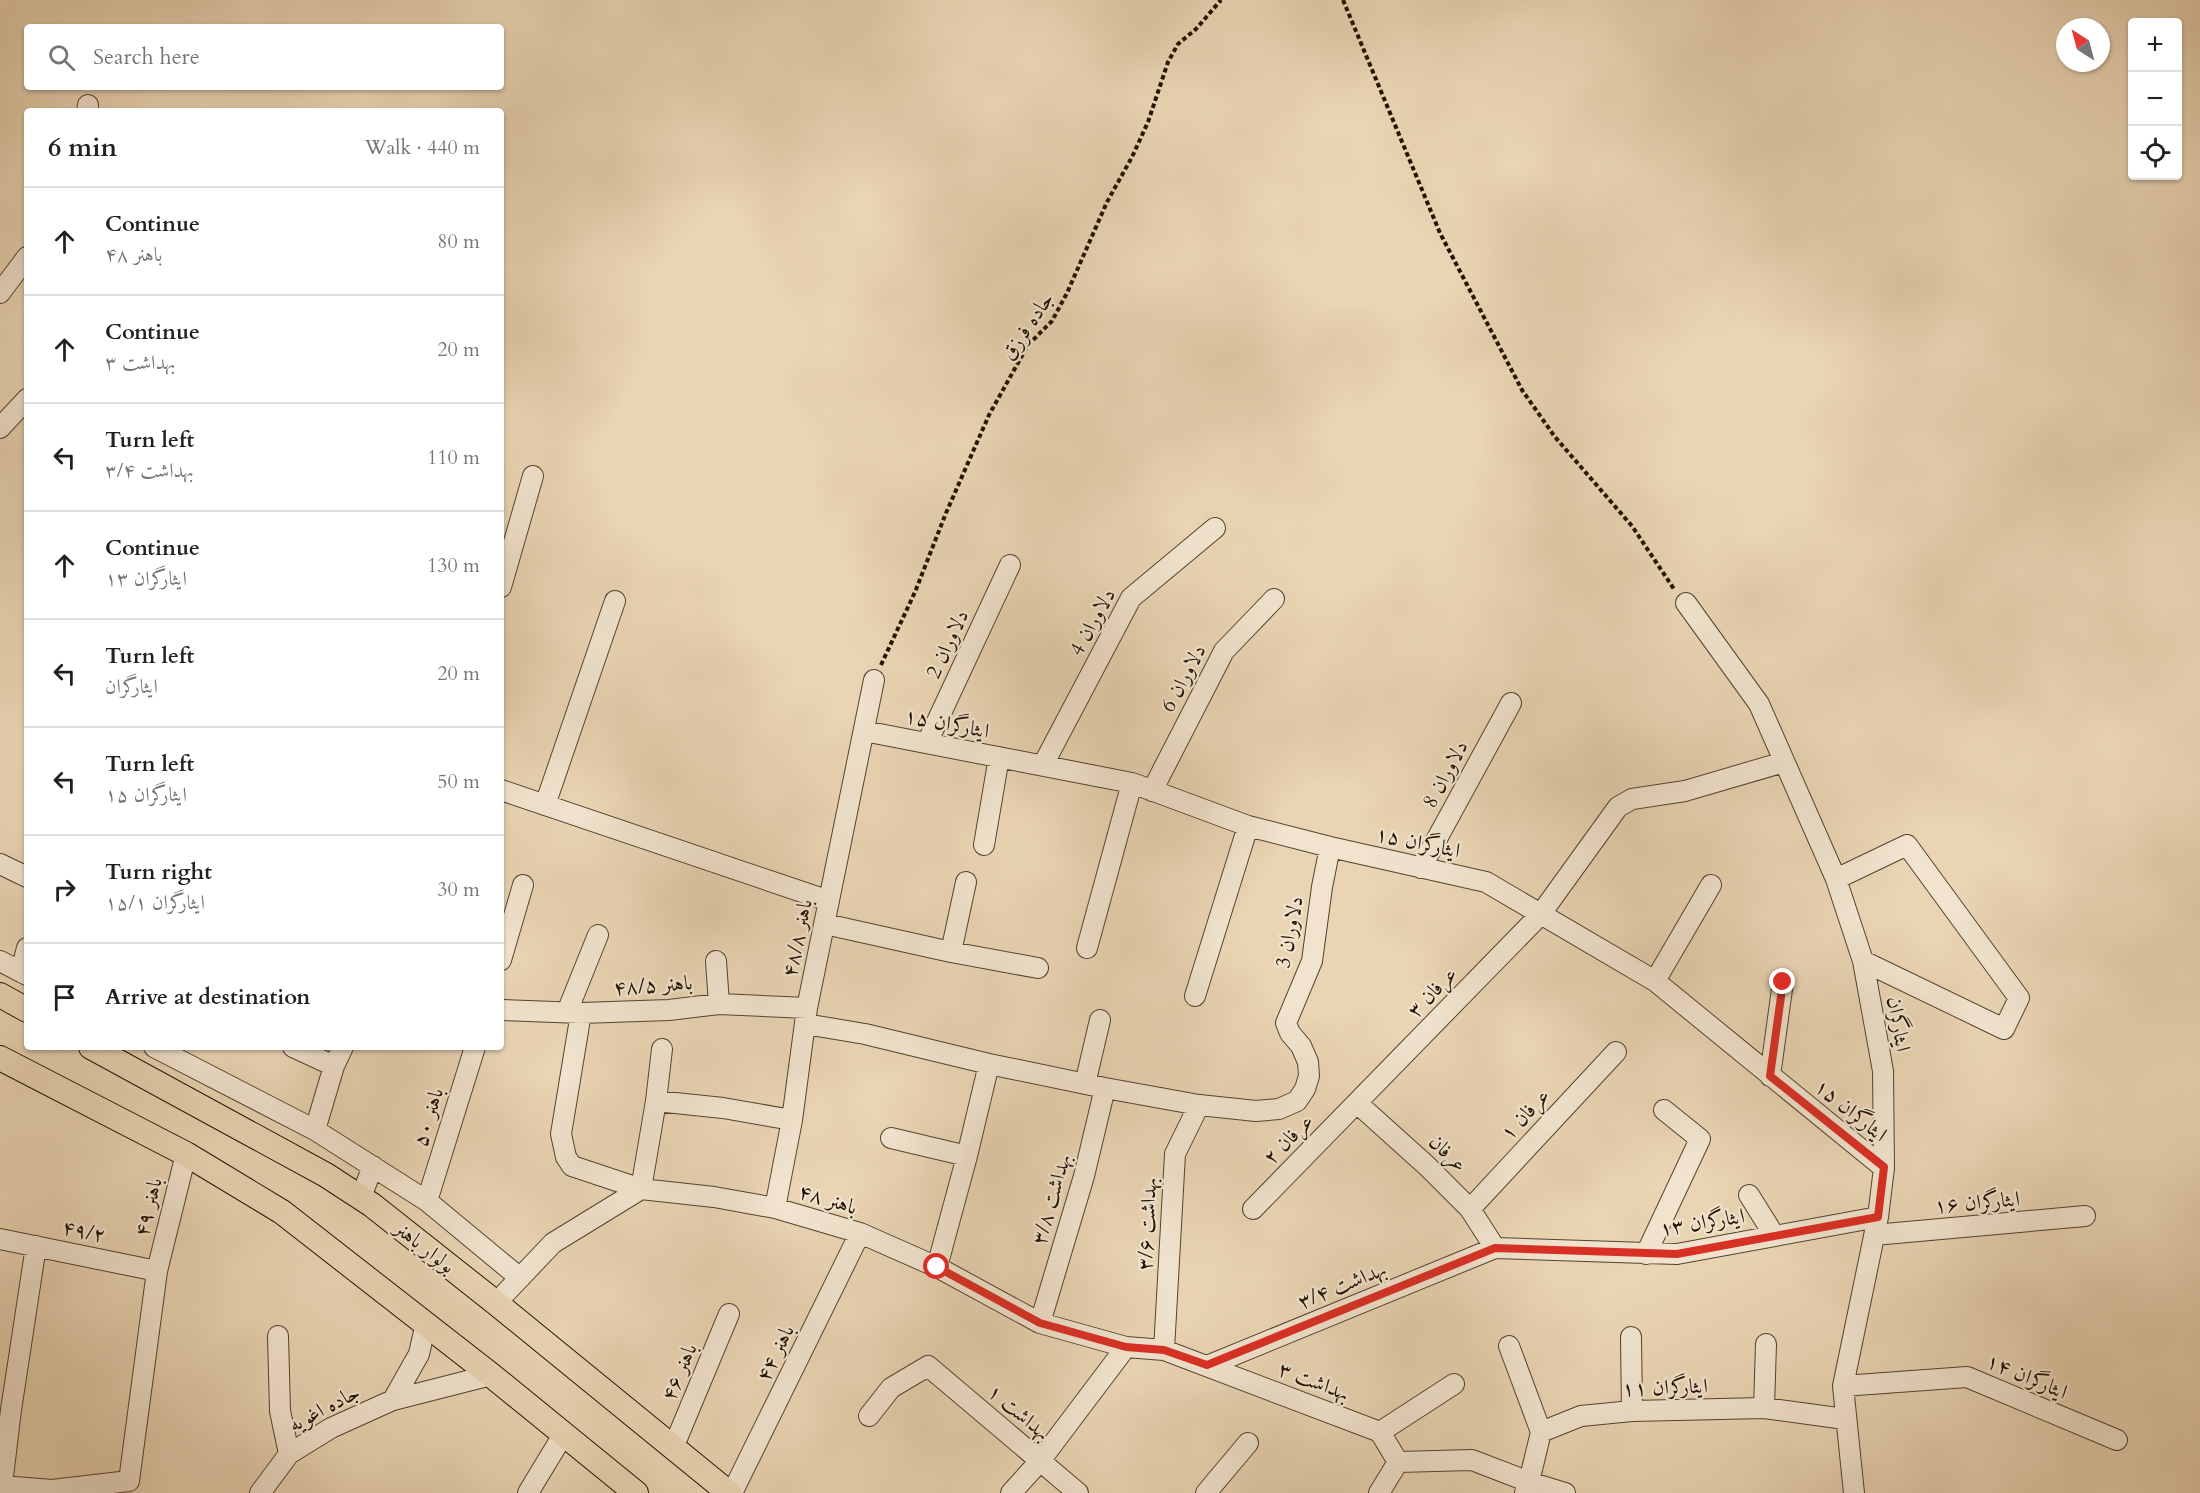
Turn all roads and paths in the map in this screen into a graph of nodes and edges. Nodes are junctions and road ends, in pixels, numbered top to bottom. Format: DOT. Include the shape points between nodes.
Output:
graph roads {
  1 [pos="1221,0"];
  2 [pos="1343,0"];
  3 [pos="24,261"];
  4 [pos="0,293"];
  5 [pos="24,402"];
  6 [pos="0,428"];
  7 [pos="533,476"];
  8 [pos="1215,528"];
  9 [pos="1010,565"];
  10 [pos="504,577"];
  11 [pos="1274,599"];
  12 [pos="615,601"];
  13 [pos="1686,603"];
  14 [pos="874,680"];
  15 [pos="1510,703"];
  16 [pos="864,731"];
  17 [pos="927,743"];
  18 [pos="999,757"];
  19 [pos="1784,762"];
  20 [pos="1042,765"];
  21 [pos="1132,783"];
  22 [pos="504,791"];
  23 [pos="1152,791"];
  24 [pos="546,805"];
  25 [pos="1248,826"];
  26 [pos="984,845"];
  27 [pos="1330,847"];
  28 [pos="0,864"];
  29 [pos="1421,868"];
  30 [pos="24,876"];
  31 [pos="1836,879"];
  32 [pos="966,882"];
  33 [pos="523,885"];
  34 [pos="1712,885"];
  35 [pos="829,901"];
  36 [pos="1540,915"];
  37 [pos="825,924"];
  38 [pos="598,935"];
  39 [pos="1087,948"];
  40 [pos="504,950"];
  41 [pos="951,952"];
  42 [pos="0,961"];
  43 [pos="716,961"];
  44 [pos="1863,961"];
  45 [pos="1038,968"];
  46 [pos="24,973"];
  47 [pos="1655,981"];
  48 [pos="1783,982"];
  49 [pos="0,995"];
  50 [pos="1195,996"];
  51 [pos="719,1004"];
  52 [pos="24,1008"];
  53 [pos="504,1010"];
  54 [pos="574,1012"];
  55 [pos="806,1016"];
  56 [pos="1100,1020"];
  57 [pos="1286,1023"];
  58 [pos="662,1049"];
  59 [pos="97,1050"];
  60 [pos="166,1050"];
  61 [pos="299,1050"];
  62 [pos="342,1050"];
  63 [pos="474,1050"];
  64 [pos="1616,1052"];
  65 [pos="0,1058"];
  66 [pos="989,1064"];
  67 [pos="334,1066"];
  68 [pos="1770,1076"];
  69 [pos="1085,1084"];
  70 [pos="1105,1088"];
  71 [pos="656,1101"];
  72 [pos="1357,1102"];
  73 [pos="1198,1105"];
  74 [pos="1664,1110"];
  75 [pos="792,1120"];
  76 [pos="315,1130"];
  77 [pos="891,1138"];
  78 [pos="186,1154"];
  79 [pos="967,1156"];
  80 [pos="373,1167"];
  81 [pos="1884,1167"];
  82 [pos="641,1189"];
  83 [pos="1749,1195"];
  84 [pos="361,1197"];
  85 [pos="427,1201"];
  86 [pos="775,1208"];
  87 [pos="1252,1209"];
  88 [pos="1470,1209"];
  89 [pos="2085,1216"];
  90 [pos="1876,1226"];
  91 [pos="860,1233"];
  92 [pos="1774,1235"];
  93 [pos="0,1239"];
  94 [pos="36,1246"];
  95 [pos="1495,1248"];
  96 [pos="1646,1254"];
  97 [pos="937,1267"];
  98 [pos="157,1271"];
  99 [pos="520,1278"];
  100 [pos="496,1303"];
  101 [pos="729,1314"];
  102 [pos="426,1323"];
  103 [pos="1040,1323"];
  104 [pos="278,1336"];
  105 [pos="1631,1337"];
  106 [pos="1766,1344"];
  107 [pos="1509,1346"];
  108 [pos="1126,1347"];
  109 [pos="1164,1350"];
  110 [pos="1207,1365"];
  111 [pos="491,1375"];
  112 [pos="1454,1384"];
  113 [pos="1843,1386"];
  114 [pos="393,1400"];
  115 [pos="1764,1408"];
  116 [pos="1632,1411"];
  117 [pos="869,1416"];
  118 [pos="1845,1419"];
  119 [pos="1380,1432"];
  120 [pos="1541,1432"];
  121 [pos="563,1435"];
  122 [pos="2117,1440"];
  123 [pos="1248,1443"];
  124 [pos="674,1448"];
  125 [pos="3,1451"];
  126 [pos="290,1454"];
  127 [pos="1040,1461"];
  128 [pos="1398,1462"];
  129 [pos="1527,1488"];
  130 [pos="2,1490"];
  131 [pos="260,1493"];
  132 [pos="528,1493"];
  133 [pos="636,1493"];
  134 [pos="730,1493"];
  135 [pos="1011,1493"];
  136 [pos="1078,1493"];
  137 [pos="1206,1493"];
  138 [pos="1379,1493"];
  139 [pos="1565,1493"];
  140 [pos="1854,1493"];
  1 -- 14 [label="path, جاده فرزق" via="1178,44 1168,62 1148,123 1107,202 1067,293 1052,321 1028,345 989,415"];
  2 -- 13 [label="path" via="1440,233 1522,390 1554,437 1632,526"];
  3 -- 4 [label="street"];
  5 -- 6 [label="street"];
  7 -- 10 [label="street"];
  8 -- 20 [label="street, دلاوران 4" via="1131,598"];
  9 -- 17 [label="street, دلاوران 2"];
  11 -- 23 [label="street, دلاوران 6" via="1224,651"];
  12 -- 24 [label="street"];
  13 -- 19 [label="street, ایثارگران" via="1759,704"];
  14 -- 16 [label="street, باهنر ۴۸/۸"];
  15 -- 29 [label="street, دلاوران 8"];
  16 -- 17 [label="street, ایثارگران ۱۵"];
  16 -- 35 [label="street, باهنر ۴۸/۸"];
  17 -- 18 [label="street, ایثارگران ۱۵"];
  18 -- 20 [label="street, ایثارگران ۱۵"];
  18 -- 26 [label="street"];
  19 -- 31 [label="street, ایثارگران"];
  19 -- 36 [label="street, عرفان ۳" via="1685,791 1632,799 1618,807"];
  20 -- 21 [label="street, ایثارگران ۱۵"];
  21 -- 23 [label="street, ایثارگران ۱۵"];
  21 -- 39 [label="street"];
  22 -- 24 [label="street"];
  23 -- 25 [label="street, ایثارگران ۱۵"];
  24 -- 35 [label="street"];
  25 -- 27 [label="street, ایثارگران ۱۵"];
  25 -- 50 [label="street"];
  27 -- 29 [label="street, ایثارگران ۱۵"];
  27 -- 57 [label="street, دلاوران 3" via="1312,961"];
  28 -- 30 [label="street"];
  29 -- 36 [label="street, ایثارگران ۱۵" via="1486,882"];
  31 -- 44 [label="street, ایثارگران"];
  31 -- 44 [label="street" via="1907,845 2019,998 2004,1029"];
  32 -- 41 [label="street"];
  33 -- 40 [label="street"];
  34 -- 47 [label="street"];
  35 -- 37 [label="street, باهنر ۴۸/۸"];
  36 -- 47 [label="street, ایثارگران ۱۵"];
  36 -- 72 [label="street, عرفان ۳"];
  37 -- 41 [label="street"];
  37 -- 55 [label="street, باهنر ۴۸/۸"];
  38 -- 54 [label="street, باهنر ۴۸"];
  41 -- 45 [label="street"];
  42 -- 46 [label="street"];
  43 -- 51 [label="street"];
  44 -- 81 [label="street, ایثارگران" via="1883,1071"];
  47 -- 68 [label="street, ایثارگران ۱۵"];
  48 -- 68 [label="street"];
  49 -- 52 [label="main road"];
  51 -- 54 [label="street, باهنر ۴۸/۵" via="669,1010"];
  51 -- 55 [label="street, باهنر ۴۸/۵"];
  53 -- 54 [label="street, باهنر ۴۸/۵"];
  54 -- 82 [label="street, باهنر ۴۸" via="561,1134 566,1157 572,1166"];
  55 -- 66 [label="street, باهنر ۴۸/۵"];
  55 -- 75 [label="street, باهنر ۴۸/۸"];
  56 -- 69 [label="street"];
  57 -- 73 [label="street, باهنر ۴۸/۵" via="1308,1062 1309,1076 1297,1101 1279,1109 1256,1111"];
  58 -- 71 [label="street"];
  59 -- 84 [label="main road, بولوار باهنر"];
  60 -- 76 [label="street"];
  61 -- 67 [label="street"];
  62 -- 67 [label="street"];
  63 -- 85 [label="street, باهنر ۵۰"];
  64 -- 88 [label="street, عرفان ۱"];
  65 -- 78 [label="main road"];
  66 -- 69 [label="street, باهنر ۴۸/۵"];
  66 -- 79 [label="street"];
  67 -- 76 [label="street"];
  68 -- 81 [label="street, ایثارگران ۱۵"];
  69 -- 70 [label="street, باهنر ۴۸/۵"];
  70 -- 73 [label="street, باهنر ۴۸/۵"];
  70 -- 103 [label="street, بهداشت ۳/۸" via="1084,1176"];
  71 -- 75 [label="street"];
  71 -- 82 [label="street"];
  72 -- 87 [label="street, عرفان ۲"];
  72 -- 88 [label="street, عرفان"];
  73 -- 109 [label="street, بهداشت ۳/۶" via="1175,1154"];
  74 -- 96 [label="street" via="1700,1139"];
  75 -- 86 [label="street, باهنر ۴۸/۸"];
  76 -- 80 [label="street"];
  77 -- 79 [label="street"];
  78 -- 98 [label="street, باهنر ۴۹"];
  78 -- 102 [label="main road" via="282,1212"];
  79 -- 97 [label="street"];
  80 -- 84 [label="street"];
  80 -- 85 [label="street"];
  81 -- 90 [label="street, ایثارگران"];
  82 -- 86 [label="street, باهنر ۴۸"];
  82 -- 99 [label="street" via="553,1243"];
  83 -- 92 [label="street"];
  84 -- 100 [label="main road, بولوار باهنر"];
  85 -- 99 [label="street"];
  86 -- 91 [label="street, باهنر ۴۸"];
  88 -- 95 [label="street, عرفان"];
  89 -- 90 [label="street, ایثارگران ۱۶"];
  90 -- 92 [label="street, ایثارگران ۱۳"];
  90 -- 113 [label="street, ایثارگران"];
  91 -- 97 [label="street, باهنر ۴۸"];
  91 -- 134 [label="street, باهنر ۴۴"];
  92 -- 96 [label="street, ایثارگران ۱۳" via="1677,1254"];
  93 -- 94 [label="street, ۴۹/۲"];
  94 -- 98 [label="street, ۴۹/۲"];
  94 -- 125 [label="street"];
  95 -- 96 [label="street, ایثارگران ۱۳"];
  95 -- 110 [label="street, بهداشت ۳/۴"];
  97 -- 103 [label="street, باهنر ۴۸"];
  98 -- 130 [label="street, باهنر ۴۹" via="129,1481 52,1490"];
  99 -- 100 [label="street"];
  100 -- 124 [label="main road, بولوار باهنر"];
  101 -- 124 [label="street, باهنر ۴۶"];
  102 -- 111 [label="main road"];
  102 -- 114 [label="street" via="419,1354"];
  103 -- 108 [label="street, باهنر ۴۸"];
  104 -- 126 [label="street" via="280,1411"];
  105 -- 116 [label="street"];
  106 -- 115 [label="street"];
  107 -- 120 [label="street"];
  108 -- 109 [label="street, باهنر ۴۸"];
  108 -- 127 [label="street"];
  109 -- 110 [label="street, بهداشت ۳"];
  110 -- 119 [label="street, بهداشت ۳"];
  111 -- 114 [label="street, جاده اغویه"];
  111 -- 121 [label="main road"];
  112 -- 119 [label="street"];
  113 -- 118 [label="street, ایثارگران"];
  113 -- 122 [label="street, ایثارگران ۱۴" via="1967,1377"];
  114 -- 126 [label="street, جاده اغویه" via="331,1428"];
  115 -- 116 [label="street, ایثارگران ۱۱"];
  115 -- 118 [label="street, ایثارگران ۱۱"];
  116 -- 120 [label="street, ایثارگران ۱۱" via="1581,1416"];
  117 -- 127 [label="street, بهداشت ۱" via="891,1388 928,1366"];
  118 -- 140 [label="street, ایثارگران"];
  119 -- 128 [label="street"];
  120 -- 129 [label="street"];
  121 -- 132 [label="street"];
  121 -- 133 [label="main road"];
  123 -- 137 [label="street"];
  124 -- 134 [label="main road, بولوار باهنر"];
  125 -- 130 [label="street"];
  126 -- 131 [label="street, جاده اغویه"];
  127 -- 135 [label="street"];
  127 -- 136 [label="street, بهداشت ۱"];
  128 -- 129 [label="street" via="1472,1460"];
  128 -- 138 [label="street"];
  129 -- 139 [label="street"];
}
